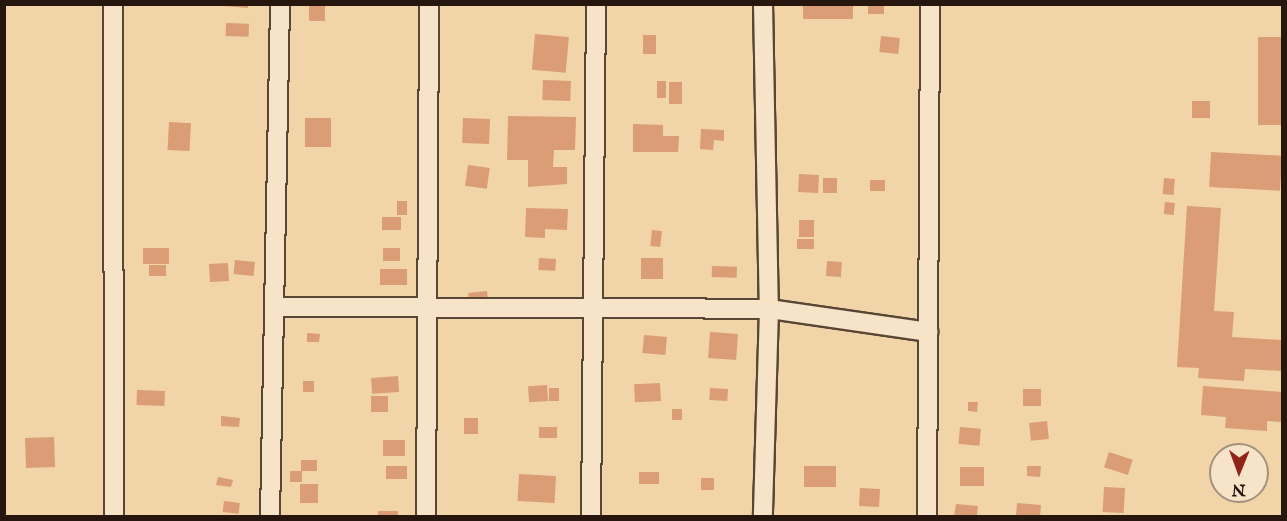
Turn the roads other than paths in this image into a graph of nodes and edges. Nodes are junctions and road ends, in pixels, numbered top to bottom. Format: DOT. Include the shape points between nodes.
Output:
graph roads {
  1 [pos="113,4"];
  2 [pos="280,4"];
  3 [pos="429,4"];
  4 [pos="596,4"];
  5 [pos="763,4"];
  6 [pos="930,4"];
  7 [pos="274,307"];
  8 [pos="769,309"];
  9 [pos="427,310"];
  10 [pos="593,311"];
  11 [pos="928,332"];
  12 [pos="114,516"];
  13 [pos="270,516"];
  14 [pos="426,516"];
  15 [pos="591,516"];
  16 [pos="763,516"];
  17 [pos="927,516"];
  1 -- 12 [label="street"];
  2 -- 7 [label="street"];
  3 -- 9 [label="street"];
  4 -- 10 [label="street"];
  5 -- 8 [label="street"];
  6 -- 11 [label="street"];
  7 -- 9 [label="street"];
  7 -- 13 [label="street"];
  8 -- 10 [label="street"];
  8 -- 11 [label="street"];
  8 -- 16 [label="street"];
  9 -- 10 [label="street"];
  9 -- 14 [label="street"];
  10 -- 15 [label="street"];
  11 -- 17 [label="street"];
}
